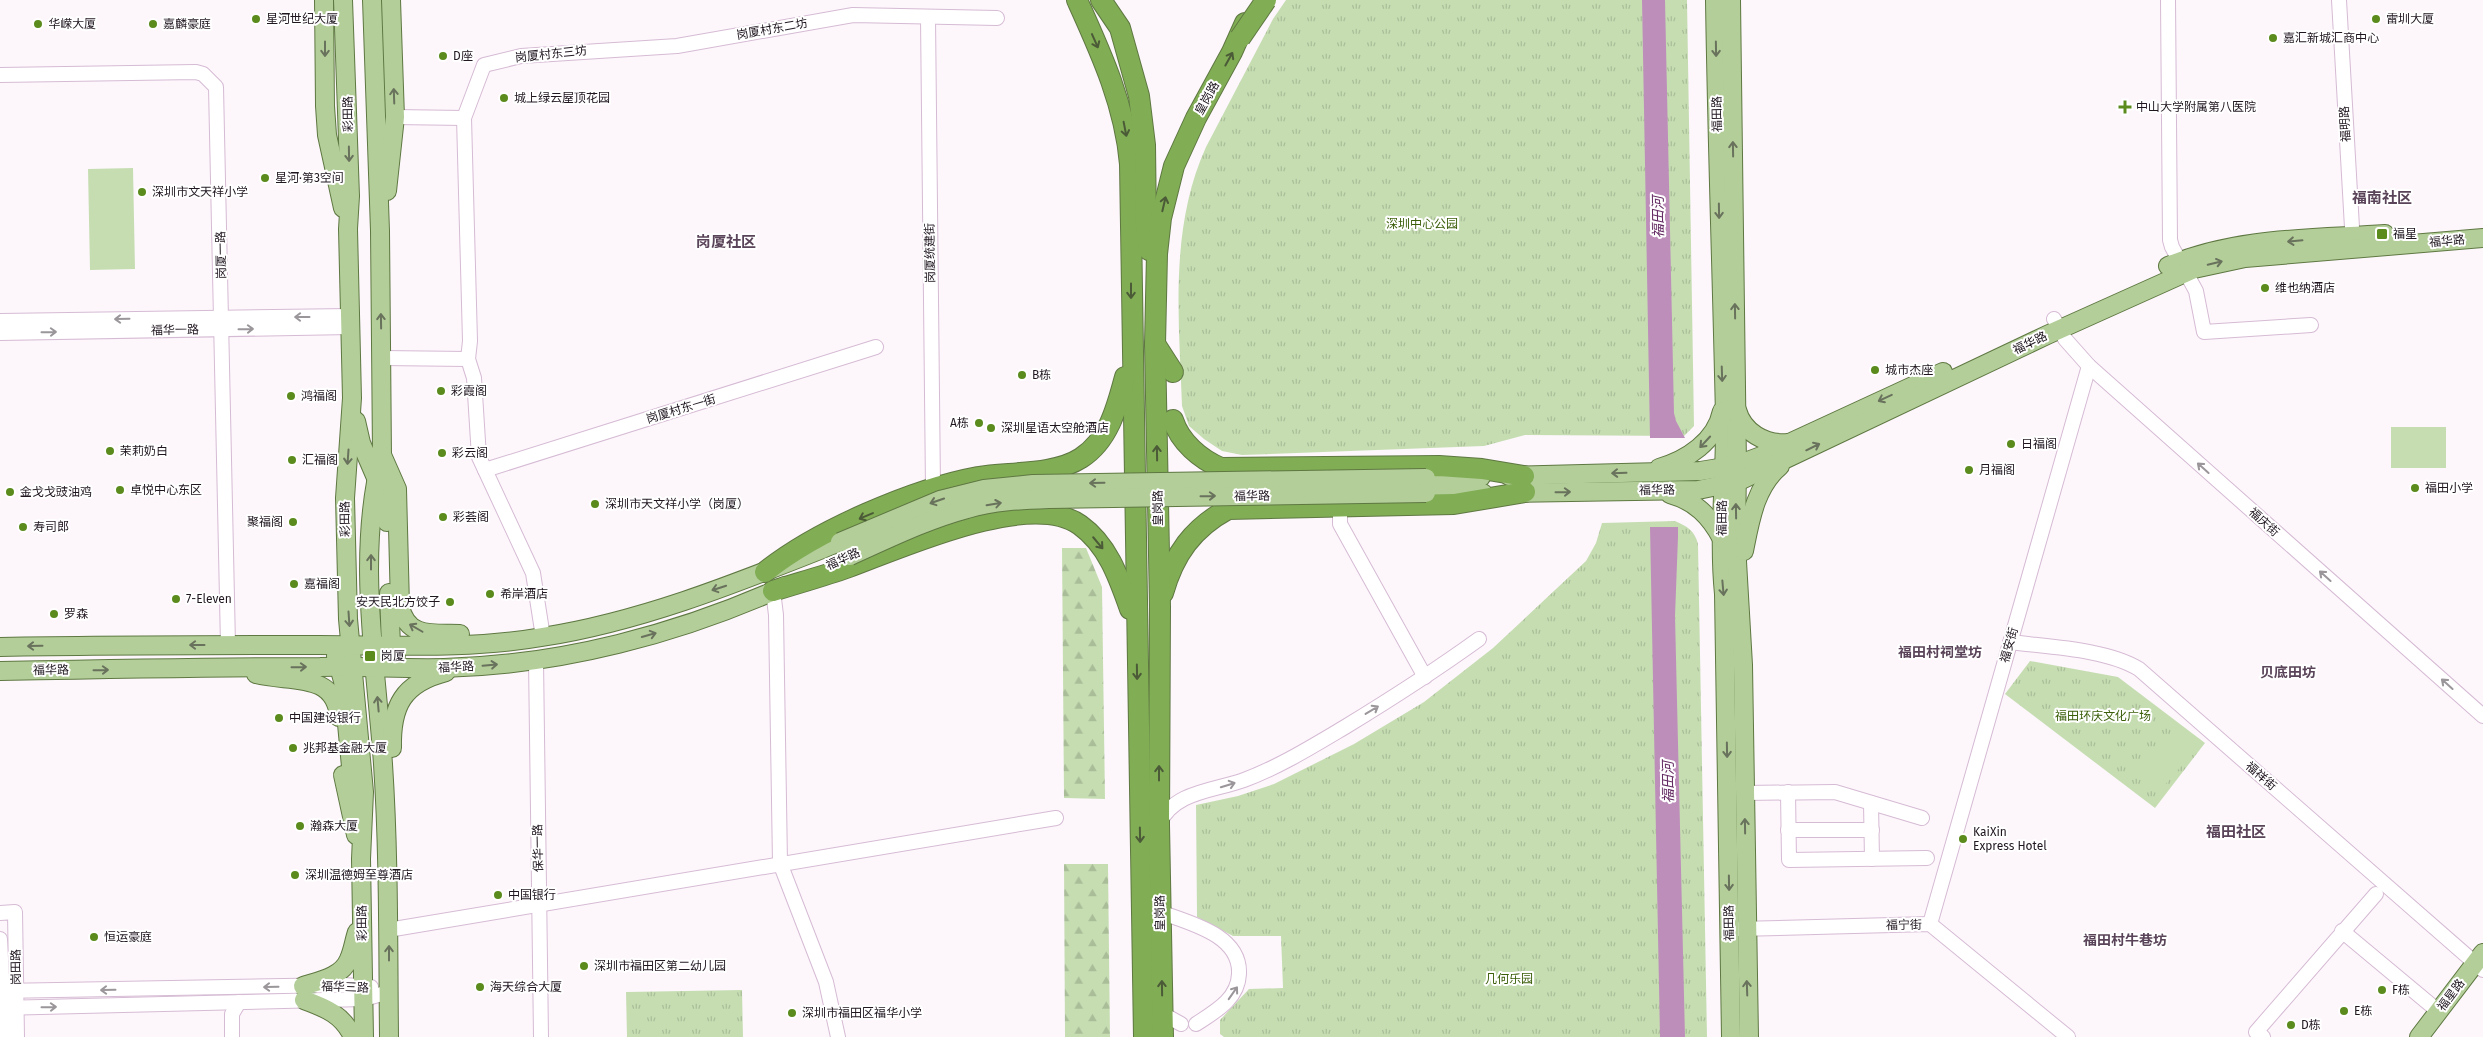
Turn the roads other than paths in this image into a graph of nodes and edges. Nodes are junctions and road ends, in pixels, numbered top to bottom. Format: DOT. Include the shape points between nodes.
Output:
graph roads {
  1 [pos="324,0"];
  2 [pos="344,0"];
  3 [pos="372,0"];
  4 [pos="391,0"];
  5 [pos="1077,0"];
  6 [pos="1101,0"];
  7 [pos="1254,0"];
  8 [pos="1266,0"];
  9 [pos="1716,0"];
  10 [pos="1730,0"];
  11 [pos="2168,0"];
  12 [pos="2339,0"];
  13 [pos="928,18"];
  14 [pos="997,18"];
  15 [pos="1240,38"];
  16 [pos="677,46"];
  17 [pos="0,75"];
  18 [pos="395,117"];
  19 [pos="464,118"];
  20 [pos="2483,226"];
  21 [pos="348,229"];
  22 [pos="380,231"];
  23 [pos="2483,238"];
  24 [pos="2352,242"];
  25 [pos="2183,266"];
  26 [pos="1155,282"];
  27 [pos="0,321"];
  28 [pos="351,322"];
  29 [pos="222,323"];
  30 [pos="2056,324"];
  31 [pos="2311,325"];
  32 [pos="0,333"];
  33 [pos="1155,344"];
  34 [pos="351,345"];
  35 [pos="876,347"];
  36 [pos="1132,350"];
  37 [pos="382,358"];
  38 [pos="468,359"];
  39 [pos="2088,366"];
  40 [pos="1173,372"];
  41 [pos="381,383"];
  42 [pos="352,398"];
  43 [pos="1731,404"];
  44 [pos="1173,420"];
  45 [pos="1790,451"];
  46 [pos="382,455"];
  47 [pos="1247,468"];
  48 [pos="485,470"];
  49 [pos="1040,470"];
  50 [pos="1646,472"];
  51 [pos="1731,475"];
  52 [pos="376,477"];
  53 [pos="1525,484"];
  54 [pos="933,488"];
  55 [pos="1658,490"];
  56 [pos="1340,506"];
  57 [pos="1244,507"];
  58 [pos="1042,515"];
  59 [pos="1722,539"];
  60 [pos="845,549"];
  61 [pos="765,572"];
  62 [pos="1739,573"];
  63 [pos="773,591"];
  64 [pos="1160,607"];
  65 [pos="1136,624"];
  66 [pos="543,637"];
  67 [pos="1480,639"];
  68 [pos="515,640"];
  69 [pos="2010,642"];
  70 [pos="228,645"];
  71 [pos="329,645"];
  72 [pos="351,646"];
  73 [pos="373,646"];
  74 [pos="391,646"];
  75 [pos="0,647"];
  76 [pos="536,660"];
  77 [pos="374,666"];
  78 [pos="347,667"];
  79 [pos="466,667"];
  80 [pos="234,668"];
  81 [pos="410,668"];
  82 [pos="0,671"];
  83 [pos="1425,677"];
  84 [pos="2483,716"];
  85 [pos="1788,792"];
  86 [pos="1744,793"];
  87 [pos="385,798"];
  88 [pos="1871,803"];
  89 [pos="1056,818"];
  90 [pos="1922,818"];
  91 [pos="363,821"];
  92 [pos="1159,825"];
  93 [pos="1788,830"];
  94 [pos="1872,830"];
  95 [pos="1927,858"];
  96 [pos="361,859"];
  97 [pos="1872,859"];
  98 [pos="780,863"];
  99 [pos="2376,894"];
  100 [pos="539,904"];
  101 [pos="1160,912"];
  102 [pos="0,913"];
  103 [pos="362,917"];
  104 [pos="388,923"];
  105 [pos="1930,924"];
  106 [pos="1737,929"];
  107 [pos="2342,931"];
  108 [pos="0,939"];
  109 [pos="2480,962"];
  110 [pos="1,991"];
  111 [pos="16,991"];
  112 [pos="364,992"];
  113 [pos="389,992"];
  114 [pos="304,993"];
  115 [pos="239,1002"];
  116 [pos="215,1004"];
  117 [pos="7,1008"];
  118 [pos="2438,1011"];
  119 [pos="1196,1024"];
  120 [pos="1163,1028"];
  121 [pos="5,1037"];
  122 [pos="17,1037"];
  123 [pos="224,1037"];
  124 [pos="232,1037"];
  125 [pos="352,1037"];
  126 [pos="364,1037"];
  127 [pos="389,1037"];
  128 [pos="541,1037"];
  129 [pos="838,1037"];
  130 [pos="1144,1037"];
  131 [pos="1731,1037"];
  132 [pos="1749,1037"];
  133 [pos="2068,1037"];
  134 [pos="2263,1037"];
  135 [pos="2419,1037"];
  1 -- 21 [label="main road, one-way" via="327,135"];
  2 -- 21 [label="main road, 彩田路, one-way" via="350,196"];
  3 -- 22 [label="main road, 彩田路"];
  18 -- 4 [label="main road, one-way"];
  5 -- 36 [label="highway, 皇岗路, one-way" via="1112,82 1124,123 1130,164"];
  6 -- 26 [label="highway" via="1120,28 1135,78 1144,128 1146,226"];
  7 -- 15 [label="highway, 皇岗路, bridge"];
  8 -- 15 [label="highway, bridge"];
  9 -- 43 [label="main road, 福田路, one-way" via="1720,268"];
  43 -- 10 [label="main road, 福田路, one-way"];
  11 -- 25 [label="street" via="2170,240"];
  12 -- 24 [label="street, 福明路"];
  13 -- 14 [label="street, 岗厦村东二坊"];
  13 -- 16 [label="street, 岗厦村东二坊" via="853,15"];
  13 -- 54 [label="street, 岗厦统建街"];
  26 -- 15 [label="highway, 皇岗路, one-way" via="1160,227 1174,166"];
  16 -- 19 [label="street, 岗厦村东三坊" via="521,56 484,65"];
  17 -- 29 [label="street, 岗厦一路" via="186,71 210,79 218,98"];
  18 -- 19 [label="street"];
  18 -- 22 [label="main road"];
  19 -- 38 [label="street"];
  20 -- 24 [label="main road, 福华路"];
  21 -- 28 [label="main road, 彩田路"];
  37 -- 22 [label="main road, 彩田路, one-way"];
  23 -- 24 [label="main road, 福华路"];
  24 -- 25 [label="main road, 福华路"];
  25 -- 30 [label="main road, 福华路"];
  25 -- 31 [label="street" via="2199,301 2204,332"];
  26 -- 33 [label="highway, 皇岗路"];
  29 -- 27 [label="street, 福华一路, one-way"];
  28 -- 29 [label="street, 福华一路"];
  28 -- 34 [label="main road, 彩田路"];
  32 -- 29 [label="street, 福华一路, one-way"];
  29 -- 70 [label="street, 岗厦一路"];
  30 -- 39 [label="street, 福庆街" via="2068,344"];
  30 -- 45 [label="main road, 福华路"];
  33 -- 40 [label="highway"];
  64 -- 33 [label="highway, 皇岗路, one-way"];
  34 -- 41 [label="main road" via="360,373 364,413 369,415 373,412"];
  34 -- 42 [label="main road, 彩田路"];
  35 -- 48 [label="street, 岗厦村东一街"];
  36 -- 49 [label="highway" via="1116,409 1098,442 1074,462"];
  36 -- 65 [label="highway, 皇岗路"];
  37 -- 38 [label="street"];
  37 -- 41 [label="main road, 彩田路"];
  38 -- 48 [label="street" via="474,378 479,457"];
  39 -- 69 [label="street, 福安街"];
  84 -- 39 [label="street, 福庆街, one-way"];
  41 -- 46 [label="main road, 彩田路"];
  42 -- 52 [label="main road" via="361,443"];
  42 -- 72 [label="main road, 彩田路, one-way" via="345,498"];
  43 -- 45 [label="main road" via="1743,424 1757,436"];
  43 -- 50 [label="main road, one-way" via="1702,445 1683,459"];
  43 -- 51 [label="main road, 福田路"];
  44 -- 47 [label="highway" via="1183,439 1211,464 1221,468"];
  45 -- 51 [label="main road, 福华路"];
  45 -- 62 [label="main road" via="1757,500 1749,522"];
  46 -- 52 [label="main road, 彩田路"];
  68 -- 46 [label="main road, 彩田路, one-way" via="484,634 428,634 408,625 400,606 398,489"];
  47 -- 53 [label="highway" via="1439,466 1482,469"];
  47 -- 57 [label="highway" via="1236,474 1231,486 1234,498"];
  48 -- 66 [label="street" via="533,573"];
  49 -- 54 [label="highway" via="978,477"];
  49 -- 58 [label="highway" via="1053,474 1062,491 1059,504"];
  50 -- 51 [label="main road, 福华路" via="1700,471"];
  50 -- 53 [label="main road, 福华路, one-way"];
  51 -- 55 [label="main road, 福华路" via="1698,490"];
  51 -- 59 [label="main road, 福田路"];
  62 -- 51 [label="main road, 福田路, one-way"];
  73 -- 52 [label="main road, 彩田路, one-way" via="371,507"];
  52 -- 74 [label="main road" via="386,501"];
  53 -- 55 [label="main road, 福华路, one-way"];
  53 -- 56 [label="highway" via="1454,504"];
  53 -- 60 [label="main road, 福华路, bridge" via="1042,483 1004,486 940,500"];
  54 -- 61 [label="highway, one-way" via="810,541"];
  55 -- 59 [label="main road" via="1703,510"];
  56 -- 57 [label="highway"];
  56 -- 83 [label="street" via="1340,524"];
  57 -- 64 [label="highway" via="1228,509 1196,529 1166,582"];
  58 -- 63 [label="highway" via="956,528 836,572"];
  58 -- 65 [label="highway, one-way" via="1066,518 1092,536 1119,577"];
  59 -- 106 [label="main road, 福田路, one-way"];
  60 -- 61 [label="main road, 福华路"];
  60 -- 63 [label="main road, 福华路"];
  61 -- 66 [label="main road, 福华路, one-way" via="654,610"];
  62 -- 86 [label="main road, 福田路"];
  76 -- 63 [label="main road, 福华路, one-way" via="570,656 660,632"];
  63 -- 98 [label="street"];
  92 -- 64 [label="highway, 皇岗路, one-way"];
  65 -- 130 [label="highway, 皇岗路, one-way"];
  66 -- 68 [label="main road, 福华路"];
  67 -- 83 [label="street"];
  68 -- 74 [label="main road, 福华路" via="426,647"];
  69 -- 105 [label="street, 福安街"];
  69 -- 109 [label="street, 福祥街" via="2103,655 2139,669"];
  70 -- 71 [label="main road, 福华路"];
  70 -- 75 [label="main road, 福华路, one-way"];
  71 -- 72 [label="main road, 福华路"];
  71 -- 78 [label="main road"];
  72 -- 73 [label="main road, 福华路"];
  72 -- 78 [label="main road, 彩田路"];
  73 -- 74 [label="main road, 福华路"];
  73 -- 77 [label="main road, 彩田路"];
  74 -- 81 [label="main road" via="398,658"];
  79 -- 76 [label="main road, 福华路, one-way"];
  76 -- 100 [label="street, 保华一路"];
  77 -- 78 [label="main road, 福华路"];
  77 -- 81 [label="main road, 福华路"];
  87 -- 77 [label="main road, 彩田路, one-way"];
  80 -- 78 [label="main road, 福华路, one-way"];
  78 -- 91 [label="main road, 彩田路" via="364,782"];
  79 -- 81 [label="main road, 福华路"];
  79 -- 87 [label="main road" via="421,682 402,699 392,720 392,762"];
  82 -- 80 [label="main road, 福华路, one-way"];
  80 -- 96 [label="main road" via="282,680 311,682 326,688 333,696 338,713 344,784"];
  92 -- 83 [label="street, one-way" via="1166,811 1178,801 1262,773 1310,748"];
  85 -- 86 [label="street"];
  85 -- 88 [label="street" via="1835,792"];
  85 -- 93 [label="street"];
  106 -- 86 [label="main road, 福田路, one-way"];
  87 -- 104 [label="main road, 彩田路"];
  88 -- 90 [label="street"];
  88 -- 94 [label="street"];
  89 -- 98 [label="street"];
  91 -- 96 [label="main road, 彩田路"];
  91 -- 104 [label="main road" via="375,846"];
  92 -- 101 [label="highway, 皇岗路"];
  93 -- 94 [label="street"];
  93 -- 97 [label="street" via="1789,860"];
  94 -- 97 [label="street"];
  95 -- 97 [label="street"];
  96 -- 103 [label="main road, 彩田路"];
  98 -- 100 [label="street"];
  98 -- 129 [label="street" via="826,982"];
  99 -- 107 [label="street"];
  100 -- 104 [label="street"];
  100 -- 128 [label="street, 保华一路"];
  119 -- 101 [label="street, one-way" via="1234,993 1239,976 1238,958 1212,933"];
  120 -- 101 [label="highway, 皇岗路, one-way"];
  102 -- 111 [label="street, 岗田路" via="15,912"];
  103 -- 112 [label="main road, 彩田路"];
  103 -- 114 [label="main road" via="345,966"];
  113 -- 104 [label="main road, 彩田路, one-way"];
  105 -- 106 [label="street, 福宁街"];
  105 -- 133 [label="street, 福宁街"];
  106 -- 131 [label="main road, 福田路"];
  132 -- 106 [label="main road, 福田路, one-way"];
  107 -- 118 [label="street"];
  107 -- 134 [label="street" via="2256,1032"];
  108 -- 110 [label="street, 岗田路"];
  109 -- 118 [label="main road, 福星路"];
  110 -- 111 [label="street, 福华三路"];
  110 -- 117 [label="street, 岗田路"];
  114 -- 111 [label="street, 福华三路, one-way"];
  111 -- 117 [label="street, 岗田路"];
  112 -- 113 [label="street, 福华三路"];
  112 -- 114 [label="street, 福华三路"];
  112 -- 126 [label="main road, 彩田路"];
  113 -- 127 [label="main road, 彩田路"];
  114 -- 115 [label="street, 福华三路"];
  114 -- 125 [label="main road" via="342,1019"];
  115 -- 116 [label="street, 福华三路"];
  115 -- 124 [label="street" via="232,1014"];
  117 -- 116 [label="street, 福华三路, one-way"];
  116 -- 123 [label="street" via="223,1016"];
  117 -- 121 [label="street, 岗田路"];
  117 -- 122 [label="street, 岗田路"];
  118 -- 135 [label="main road, 福星路"];
}
